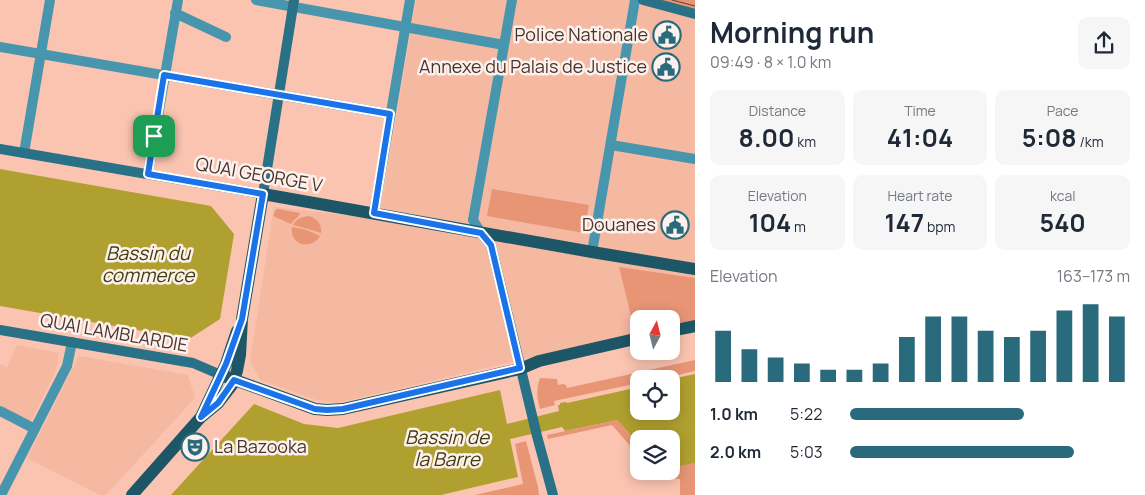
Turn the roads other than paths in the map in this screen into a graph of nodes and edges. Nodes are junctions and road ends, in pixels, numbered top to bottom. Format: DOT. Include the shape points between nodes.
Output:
graph roads {
  1 [pos="50,0"];
  2 [pos="178,0"];
  3 [pos="256,0"];
  4 [pos="410,0"];
  5 [pos="512,0"];
  6 [pos="635,0"];
  7 [pos="643,0"];
  8 [pos="293,3"];
  9 [pos="175,13"];
  10 [pos="695,14"];
  11 [pos="405,27"];
  12 [pos="226,36"];
  13 [pos="504,44"];
  14 [pos="0,47"];
  15 [pos="41,54"];
  16 [pos="164,75"];
  17 [pos="279,95"];
  18 [pos="390,114"];
  19 [pos="610,145"];
  20 [pos="0,149"];
  21 [pos="24,153"];
  22 [pos="695,159"];
  23 [pos="148,174"];
  24 [pos="263,194"];
  25 [pos="374,213"];
  26 [pos="481,233"];
  27 [pos="592,252"];
  28 [pos="695,269"];
  29 [pos="242,319"];
  30 [pos="695,326"];
  31 [pos="680,329"];
  32 [pos="0,330"];
  33 [pos="630,340"];
  34 [pos="72,342"];
  35 [pos="520,368"];
  36 [pos="221,375"];
  37 [pos="234,380"];
  38 [pos="0,411"];
  39 [pos="201,417"];
  40 [pos="35,429"];
  41 [pos="1,495"];
  42 [pos="132,495"];
  43 [pos="553,495"];
  1 -- 15 [label="street"];
  2 -- 9 [label="street"];
  3 -- 8 [label="street"];
  4 -- 11 [label="street"];
  5 -- 13 [label="street"];
  6 -- 19 [label="street"];
  7 -- 10 [label="main road"];
  8 -- 11 [label="street"];
  8 -- 17 [label="main road"];
  9 -- 12 [label="street"];
  9 -- 16 [label="street"];
  11 -- 13 [label="street"];
  11 -- 18 [label="street"];
  13 -- 26 [label="street" via="473,220"];
  14 -- 15 [label="street"];
  15 -- 16 [label="street"];
  15 -- 21 [label="street"];
  16 -- 17 [label="street"];
  16 -- 23 [label="street"];
  17 -- 18 [label="street"];
  17 -- 24 [label="main road"];
  18 -- 25 [label="street"];
  19 -- 22 [label="street"];
  19 -- 27 [label="street"];
  20 -- 21 [label="main road, QUAI GEORGE V"];
  21 -- 23 [label="main road, QUAI GEORGE V"];
  23 -- 24 [label="main road, QUAI GEORGE V"];
  24 -- 25 [label="main road, QUAI GEORGE V"];
  24 -- 29 [label="main road"];
  25 -- 26 [label="main road, QUAI GEORGE V"];
  26 -- 27 [label="main road, QUAI GEORGE V"];
  26 -- 35 [label="main road" via="491,245"];
  27 -- 28 [label="main road, QUAI GEORGE V"];
  29 -- 36 [label="main road"];
  29 -- 37 [label="main road" via="240,355"];
  30 -- 31 [label="main road"];
  32 -- 34 [label="main road, QUAI LAMBLARDIE"];
  33 -- 35 [label="main road"];
  34 -- 36 [label="main road, QUAI LAMBLARDIE" via="193,363"];
  34 -- 40 [label="street" via="67,366"];
  35 -- 37 [label="main road" via="327,410 312,408"];
  35 -- 43 [label="main road"];
  36 -- 37 [label="main road"];
  36 -- 39 [label="main road"];
  37 -- 39 [label="main road" via="218,403"];
  38 -- 40 [label="street"];
  39 -- 42 [label="main road"];
  40 -- 41 [label="street"];
}
